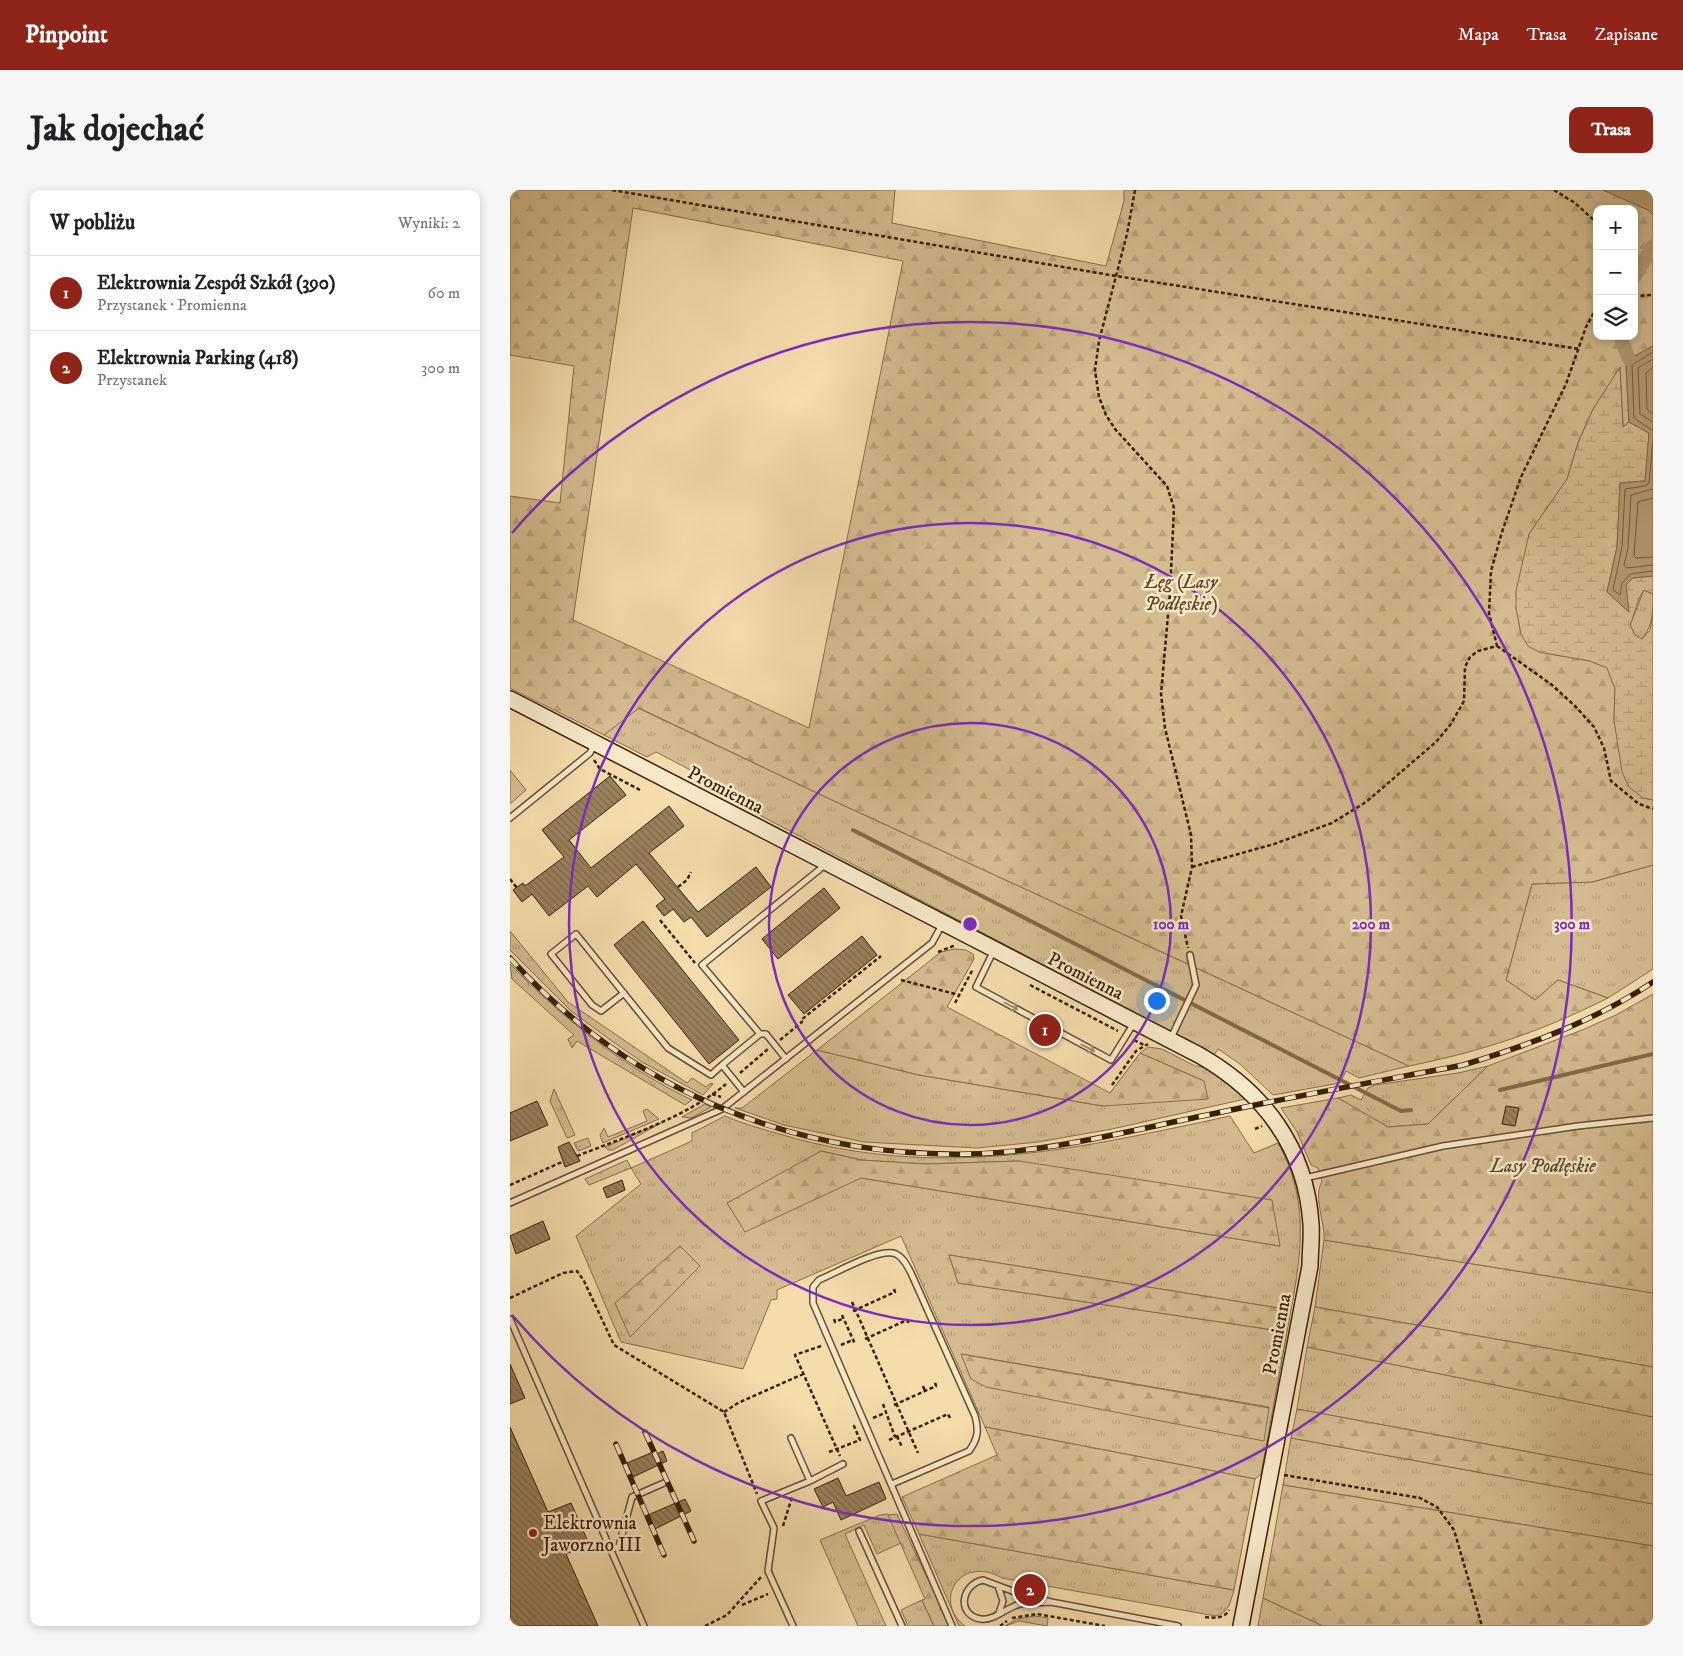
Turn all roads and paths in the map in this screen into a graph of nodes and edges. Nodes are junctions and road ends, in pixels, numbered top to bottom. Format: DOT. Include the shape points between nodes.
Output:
graph roads {
  1 [pos="612,190"];
  2 [pos="1134,190"];
  3 [pos="1554,190"];
  4 [pos="1593,219"];
  5 [pos="1116,276"];
  6 [pos="1653,295"];
  7 [pos="1638,296"];
  8 [pos="1593,316"];
  9 [pos="1579,349"];
  10 [pos="1497,646"];
  11 [pos="510,700"];
  12 [pos="595,744"];
  13 [pos="1653,809"];
  14 [pos="510,818"];
  15 [pos="828,864"];
  16 [pos="1192,867"];
  17 [pos="691,872"];
  18 [pos="510,879"];
  19 [pos="678,887"];
  20 [pos="516,888"];
  21 [pos="660,920"];
  22 [pos="943,923"];
  23 [pos="962,945"];
  24 [pos="1190,955"];
  25 [pos="991,956"];
  26 [pos="932,957"];
  27 [pos="702,965"];
  28 [pos="909,974"];
  29 [pos="1027,984"];
  30 [pos="624,993"];
  31 [pos="959,995"];
  32 [pos="955,1003"];
  33 [pos="1135,1022"];
  34 [pos="760,1034"];
  35 [pos="1127,1036"];
  36 [pos="1170,1040"];
  37 [pos="1152,1044"];
  38 [pos="1144,1045"];
  39 [pos="786,1059"];
  40 [pos="722,1066"];
  41 [pos="1112,1085"];
  42 [pos="744,1092"];
  43 [pos="1653,1118"];
  44 [pos="562,1162"];
  45 [pos="1302,1179"];
  46 [pos="510,1185"];
  47 [pos="510,1203"];
  48 [pos="894,1289"];
  49 [pos="884,1293"];
  50 [pos="885,1297"];
  51 [pos="510,1298"];
  52 [pos="852,1302"];
  53 [pos="854,1310"];
  54 [pos="510,1319"];
  55 [pos="834,1319"];
  56 [pos="909,1324"];
  57 [pos="885,1330"];
  58 [pos="886,1334"];
  59 [pos="866,1338"];
  60 [pos="833,1348"];
  61 [pos="803,1374"];
  62 [pos="935,1382"];
  63 [pos="923,1386"];
  64 [pos="925,1391"];
  65 [pos="912,1392"];
  66 [pos="914,1396"];
  67 [pos="883,1404"];
  68 [pos="895,1404"];
  69 [pos="724,1412"];
  70 [pos="885,1413"];
  71 [pos="950,1418"];
  72 [pos="865,1422"];
  73 [pos="926,1424"];
  74 [pos="928,1428"];
  75 [pos="909,1431"];
  76 [pos="896,1436"];
  77 [pos="791,1438"];
  78 [pos="889,1440"];
  79 [pos="902,1447"];
  80 [pos="836,1449"];
  81 [pos="829,1452"];
  82 [pos="918,1453"];
  83 [pos="843,1464"];
  84 [pos="1271,1472"];
  85 [pos="810,1481"];
  86 [pos="664,1483"];
  87 [pos="892,1484"];
  88 [pos="761,1501"];
  89 [pos="859,1531"];
  90 [pos="611,1550"];
  91 [pos="996,1584"];
  92 [pos="1051,1602"];
  93 [pos="998,1613"];
  94 [pos="644,1626"];
  95 [pos="792,1626"];
  96 [pos="902,1626"];
  97 [pos="952,1626"];
  98 [pos="1000,1626"];
  99 [pos="1105,1626"];
  100 [pos="1178,1626"];
  101 [pos="1241,1626"];
  102 [pos="1482,1626"];
  1 -- 5 [label="path"];
  2 -- 5 [label="path"];
  3 -- 4 [label="path"];
  5 -- 9 [label="path"];
  5 -- 16 [label="path" via="1095,370 1099,397 1106,415 1167,486 1174,508 1161,694 1165,728 1191,835"];
  6 -- 7 [label="path"];
  8 -- 9 [label="path"];
  9 -- 10 [label="path" via="1566,384 1521,477 1491,571 1489,613"];
  10 -- 13 [label="path" via="1552,685 1576,707 1594,728 1604,748 1611,780 1639,804"];
  10 -- 16 [label="path" via="1478,651 1470,657 1465,667 1464,701 1441,736 1366,802 1332,823 1274,844"];
  11 -- 12 [label="street, Promienna"];
  12 -- 14 [label="lane" via="590,753"];
  12 -- 15 [label="street, Promienna"];
  15 -- 22 [label="street, Promienna"];
  15 -- 27 [label="lane"];
  16 -- 24 [label="path" via="1181,916"];
  17 -- 19 [label="path"];
  18 -- 20 [label="path"];
  21 -- 27 [label="path" via="698,968"];
  22 -- 25 [label="street, Promienna"];
  22 -- 39 [label="lane" via="932,943"];
  23 -- 26 [label="path" via="947,947"];
  24 -- 36 [label="lane" via="1196,985"];
  25 -- 31 [label="path" via="978,958"];
  25 -- 33 [label="street, Promienna"];
  25 -- 35 [label="lane, one-way" via="976,987 1111,1060"];
  27 -- 34 [label="lane"];
  28 -- 31 [label="path" via="901,980"];
  29 -- 35 [label="path"];
  30 -- 30 [label="lane" via="576,934 551,954 592,1005 601,1011"];
  30 -- 40 [label="lane" via="668,1048 711,1074"];
  31 -- 32 [label="path"];
  33 -- 35 [label="lane"];
  33 -- 36 [label="street, Promienna"];
  34 -- 39 [label="lane" via="766,1034"];
  34 -- 40 [label="lane"];
  35 -- 38 [label="path"];
  36 -- 45 [label="street, Promienna" via="1215,1064 1254,1094 1286,1138"];
  37 -- 38 [label="path"];
  38 -- 41 [label="path"];
  39 -- 42 [label="lane"];
  40 -- 42 [label="lane"];
  42 -- 47 [label="lane" via="722,1109 683,1128"];
  43 -- 45 [label="lane" via="1443,1146"];
  44 -- 46 [label="path"];
  45 -- 84 [label="street, Promienna" via="1311,1224 1310,1266"];
  48 -- 50 [label="path" via="895,1292"];
  49 -- 50 [label="path"];
  50 -- 53 [label="path"];
  51 -- 69 [label="path" via="563,1273 577,1271 614,1345"];
  52 -- 53 [label="path"];
  53 -- 59 [label="path"];
  54 -- 90 [label="lane"];
  55 -- 60 [label="path" via="835,1322 843,1317 854,1342"];
  56 -- 57 [label="path" via="907,1320"];
  57 -- 58 [label="path"];
  57 -- 59 [label="path"];
  59 -- 68 [label="path"];
  60 -- 61 [label="path" via="824,1352 820,1344 795,1355"];
  60 -- 72 [label="lane"];
  60 -- 87 [label="lane" via="813,1303 813,1287 819,1280 877,1254 896,1254 904,1260 911,1273 978,1429 976,1442 969,1451"];
  61 -- 69 [label="path"];
  61 -- 80 [label="path"];
  62 -- 64 [label="path" via="936,1386"];
  63 -- 64 [label="path"];
  64 -- 66 [label="path"];
  65 -- 66 [label="path"];
  66 -- 68 [label="path"];
  67 -- 70 [label="path"];
  68 -- 75 [label="path"];
  69 -- 88 [label="path"];
  70 -- 72 [label="path"];
  70 -- 76 [label="path"];
  71 -- 73 [label="path" via="948,1414"];
  72 -- 80 [label="path" via="854,1426 860,1440"];
  72 -- 87 [label="lane"];
  73 -- 74 [label="path"];
  73 -- 75 [label="path"];
  75 -- 76 [label="path"];
  75 -- 82 [label="path"];
  76 -- 78 [label="path"];
  76 -- 79 [label="path"];
  77 -- 85 [label="lane"];
  80 -- 81 [label="path"];
  80 -- 83 [label="path"];
  83 -- 85 [label="lane"];
  84 -- 101 [label="street, Promienna"];
  84 -- 102 [label="path" via="1420,1498 1438,1507 1454,1530"];
  85 -- 88 [label="lane"];
  86 -- 90 [label="lane" via="632,1497 619,1546"];
  87 -- 97 [label="lane"];
  88 -- 95 [label="lane" via="774,1528 768,1571"];
  89 -- 96 [label="lane"];
  90 -- 94 [label="lane"];
  91 -- 92 [label="lane" via="1023,1596"];
  91 -- 93 [label="lane" via="1003,1597"];
  91 -- 93 [label="lane" via="977,1581 967,1590 964,1602 974,1617 987,1619"];
  92 -- 93 [label="lane" via="1021,1604"];
  92 -- 100 [label="lane"];
  98 -- 99 [label="path" via="1012,1618 1037,1614"];
}
